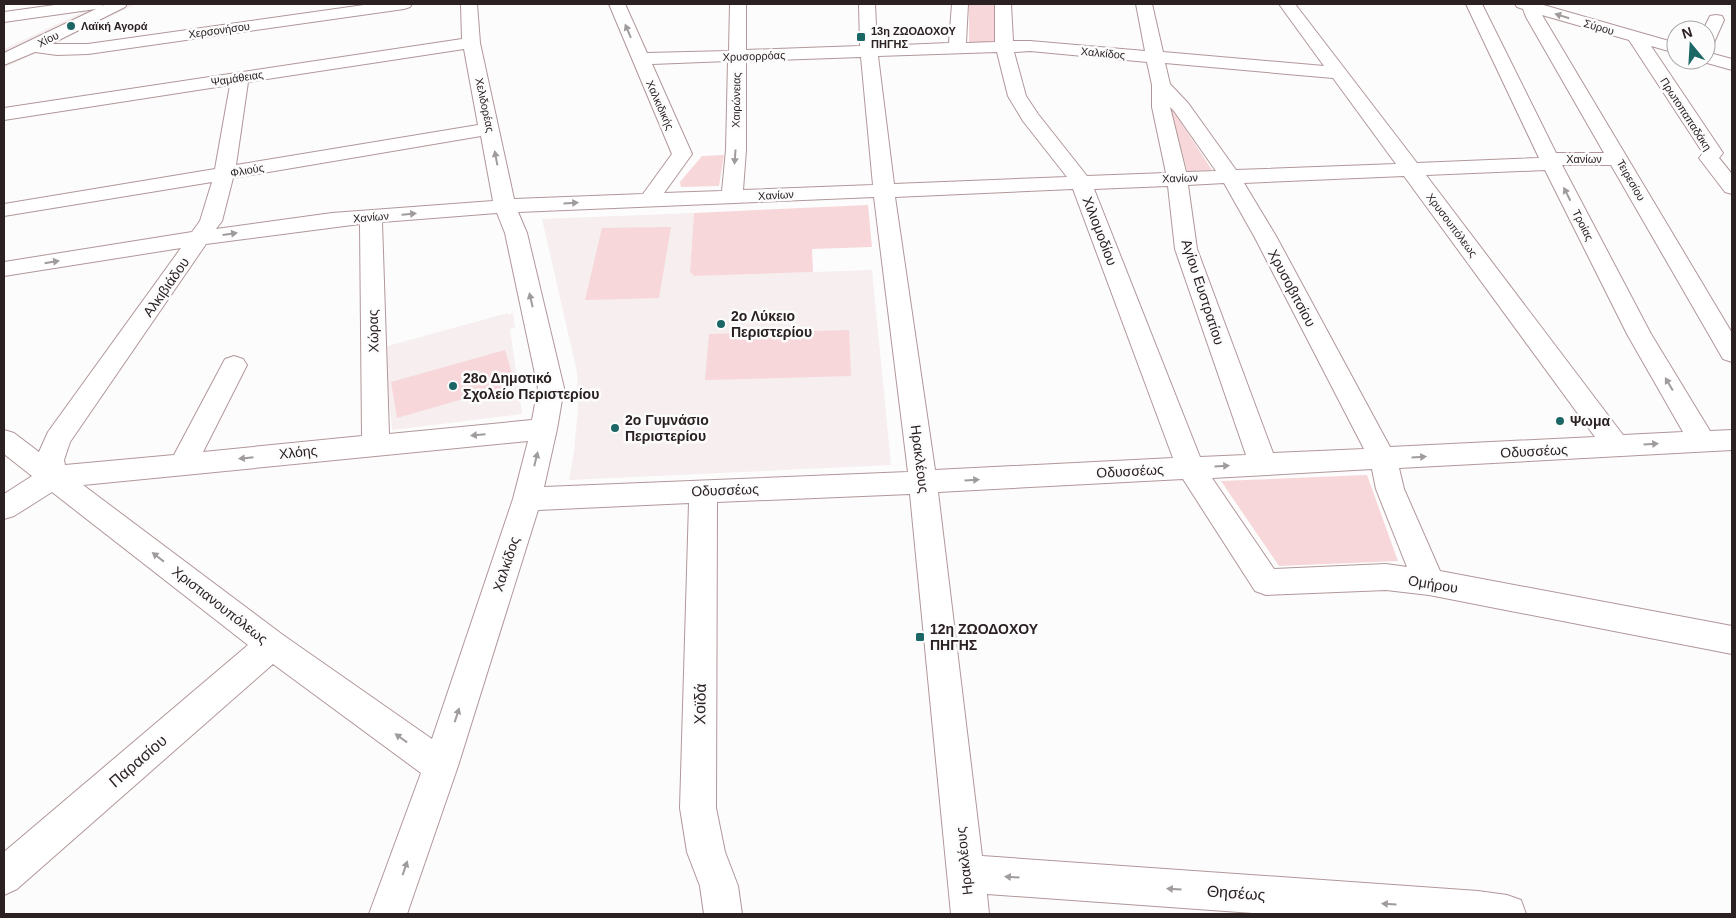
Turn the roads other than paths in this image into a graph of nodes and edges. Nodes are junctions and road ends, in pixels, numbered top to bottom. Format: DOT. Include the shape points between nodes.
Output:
graph roads {
  1 [pos="95,4"];
  2 [pos="119,4"];
  3 [pos="404,4"];
  4 [pos="469,4"];
  5 [pos="617,4"];
  6 [pos="738,4"];
  7 [pos="867,4"];
  8 [pos="960,4"];
  9 [pos="1003,4"];
  10 [pos="1144,4"];
  11 [pos="1287,4"];
  12 [pos="1474,4"];
  13 [pos="1592,4"];
  14 [pos="1527,5"];
  15 [pos="4,17"];
  16 [pos="1583,22"];
  17 [pos="1636,37"];
  18 [pos="471,42"];
  19 [pos="1666,45"];
  20 [pos="33,46"];
  21 [pos="1004,47"];
  22 [pos="957,48"];
  23 [pos="869,52"];
  24 [pos="737,56"];
  25 [pos="1154,57"];
  26 [pos="640,59"];
  27 [pos="4,60"];
  28 [pos="1716,60"];
  29 [pos="1732,65"];
  30 [pos="1337,73"];
  31 [pos="240,78"];
  32 [pos="1161,85"];
  33 [pos="4,114"];
  34 [pos="490,129"];
  35 [pos="1723,154"];
  36 [pos="1619,159"];
  37 [pos="1550,162"];
  38 [pos="1411,169"];
  39 [pos="224,174"];
  40 [pos="1230,176"];
  41 [pos="1177,178"];
  42 [pos="1081,182"];
  43 [pos="1732,188"];
  44 [pos="884,190"];
  45 [pos="732,197"];
  46 [pos="649,200"];
  47 [pos="505,206"];
  48 [pos="4,210"];
  49 [pos="371,217"];
  50 [pos="200,238"];
  51 [pos="4,270"];
  52 [pos="1732,353"];
  53 [pos="234,365"];
  54 [pos="544,429"];
  55 [pos="4,440"];
  56 [pos="1732,440"];
  57 [pos="1702,441"];
  58 [pos="376,445"];
  59 [pos="1617,447"];
  60 [pos="1383,459"];
  61 [pos="183,464"];
  62 [pos="1264,464"];
  63 [pos="1190,468"];
  64 [pos="53,477"];
  65 [pos="923,482"];
  66 [pos="703,491"];
  67 [pos="526,499"];
  68 [pos="4,508"];
  69 [pos="1430,582"];
  70 [pos="1732,640"];
  71 [pos="272,645"];
  72 [pos="441,766"];
  73 [pos="965,874"];
  74 [pos="4,876"];
  75 [pos="1488,913"];
  76 [pos="388,914"];
  77 [pos="723,914"];
  78 [pos="970,914"];
  1 -- 15 [label="street"];
  2 -- 20 [label="street, Χίου"];
  3 -- 20 [label="street, Χερσονήσου" via="88,49 57,50"];
  4 -- 18 [label="street, Χελιδορέας"];
  26 -- 5 [label="street, Χαλκιδικής, one-way"];
  6 -- 24 [label="street, Χαιρώνειας"];
  7 -- 23 [label="street, Ηρακλέους"];
  8 -- 22 [label="street"];
  9 -- 21 [label="street, Χιλιομοδίου"];
  10 -- 25 [label="street, Χρυσοβιτσίου"];
  11 -- 30 [label="street, Χρυσουπόλεως"];
  12 -- 37 [label="street, Τροίας"];
  13 -- 16 [label="street"];
  16 -- 14 [label="street, Σύρου, one-way"];
  14 -- 36 [label="street, Τειρεσίου"];
  16 -- 17 [label="street, Σύρου"];
  17 -- 19 [label="street, Σύρου"];
  17 -- 35 [label="street, Πρωτοπαπαδάκη"];
  18 -- 31 [label="street, Ψαμάθειας"];
  18 -- 34 [label="street, Χελιδορέας"];
  20 -- 27 [label="street, Χίου"];
  21 -- 22 [label="street, Χαλκίδος"];
  21 -- 25 [label="street, Χαλκίδος" via="1030,46"];
  21 -- 42 [label="street, Χιλιομοδίου" via="1016,96"];
  22 -- 23 [label="street, Χαλκίδος"];
  23 -- 24 [label="street, Χρυσορρόας"];
  23 -- 44 [label="street, Ηρακλέους"];
  24 -- 26 [label="street, Χρυσορρόας"];
  24 -- 45 [label="street, Χαιρώνειας, one-way"];
  25 -- 30 [label="street, Χαλκίδος"];
  25 -- 32 [label="street, Χρυσοβιτσίου"];
  26 -- 46 [label="street, Χαλκιδικής" via="682,154"];
  28 -- 29 [label="street"];
  30 -- 38 [label="street, Χρυσουπόλεως"];
  31 -- 33 [label="street, Ψαμάθειας"];
  31 -- 39 [label="street, Αλκιβιάδου"];
  32 -- 40 [label="street, Χρυσοβιτσίου" via="1181,106"];
  32 -- 41 [label="street, Αγίου Ευστρατίου" via="1161,107"];
  34 -- 39 [label="street, Φλιούς"];
  47 -- 34 [label="street, Χελιδορέας, one-way"];
  35 -- 43 [label="street, Πρωτοπαπαδάκη" via="1709,158"];
  36 -- 37 [label="street, Χανίων"];
  36 -- 52 [label="street, Τειρεσίου"];
  37 -- 38 [label="street, Χανίων"];
  57 -- 37 [label="street, Τροίας, one-way" via="1639,334"];
  38 -- 40 [label="street, Χανίων"];
  38 -- 59 [label="street, Χρυσουπόλεως"];
  39 -- 48 [label="street, Φλιούς"];
  39 -- 50 [label="street, Αλκιβιάδου" via="211,221"];
  40 -- 41 [label="street, Χανίων"];
  40 -- 60 [label="street, Χρυσοβιτσίου"];
  41 -- 42 [label="street, Χανίων"];
  41 -- 62 [label="street, Αγίου Ευστρατίου" via="1186,249"];
  42 -- 44 [label="street, Χανίων"];
  42 -- 63 [label="street, Χιλιομοδίου"];
  44 -- 45 [label="street, Χανίων"];
  44 -- 65 [label="street, Ηρακλέους"];
  45 -- 46 [label="street, Χανίων"];
  47 -- 46 [label="street, Χανίων, one-way"];
  49 -- 47 [label="street, Χανίων, one-way"];
  54 -- 47 [label="street, Χαλκίδος, one-way" via="551,388 516,233"];
  50 -- 49 [label="street, Χανίων, one-way"];
  49 -- 58 [label="street, Χώρας"];
  51 -- 50 [label="street, Χανίων, one-way"];
  50 -- 64 [label="street, Αλκιβιάδου" via="58,439 50,460"];
  53 -- 61 [label="street"];
  54 -- 58 [label="street, Χλόης, one-way"];
  67 -- 54 [label="street, Χαλκίδος, one-way"];
  55 -- 64 [label="street, Χριστιανουπόλεως"];
  56 -- 57 [label="street, Οδυσσέως"];
  59 -- 57 [label="street, Οδυσσέως, one-way"];
  58 -- 61 [label="street, Χλόης, one-way"];
  60 -- 59 [label="street, Οδυσσέως, one-way"];
  60 -- 62 [label="street, Οδυσσέως"];
  60 -- 69 [label="street, Χρυσοβιτσίου" via="1390,489"];
  61 -- 64 [label="street, Χλόης"];
  63 -- 62 [label="street, Οδυσσέως, one-way"];
  65 -- 63 [label="street, Οδυσσέως, one-way"];
  63 -- 69 [label="street, Ομήρου" via="1266,582 1386,577"];
  64 -- 68 [label="street"];
  71 -- 64 [label="street, Χριστιανουπόλεως, one-way"];
  65 -- 66 [label="street, Οδυσσέως"];
  65 -- 73 [label="street, Ηρακλέους"];
  66 -- 67 [label="street, Οδυσσέως"];
  66 -- 77 [label="street, Χοϊδά" via="698,808 706,852 719,886"];
  72 -- 67 [label="street, Χαλκίδος, one-way"];
  69 -- 70 [label="street, Ομήρου"];
  72 -- 71 [label="street, Χριστιανουπόλεως, one-way"];
  71 -- 74 [label="street, Παρασίου"];
  76 -- 72 [label="street, Χαλκίδος, one-way"];
  75 -- 73 [label="street, Θησέως, one-way"];
  73 -- 78 [label="street, Ηρακλέους"];
}
